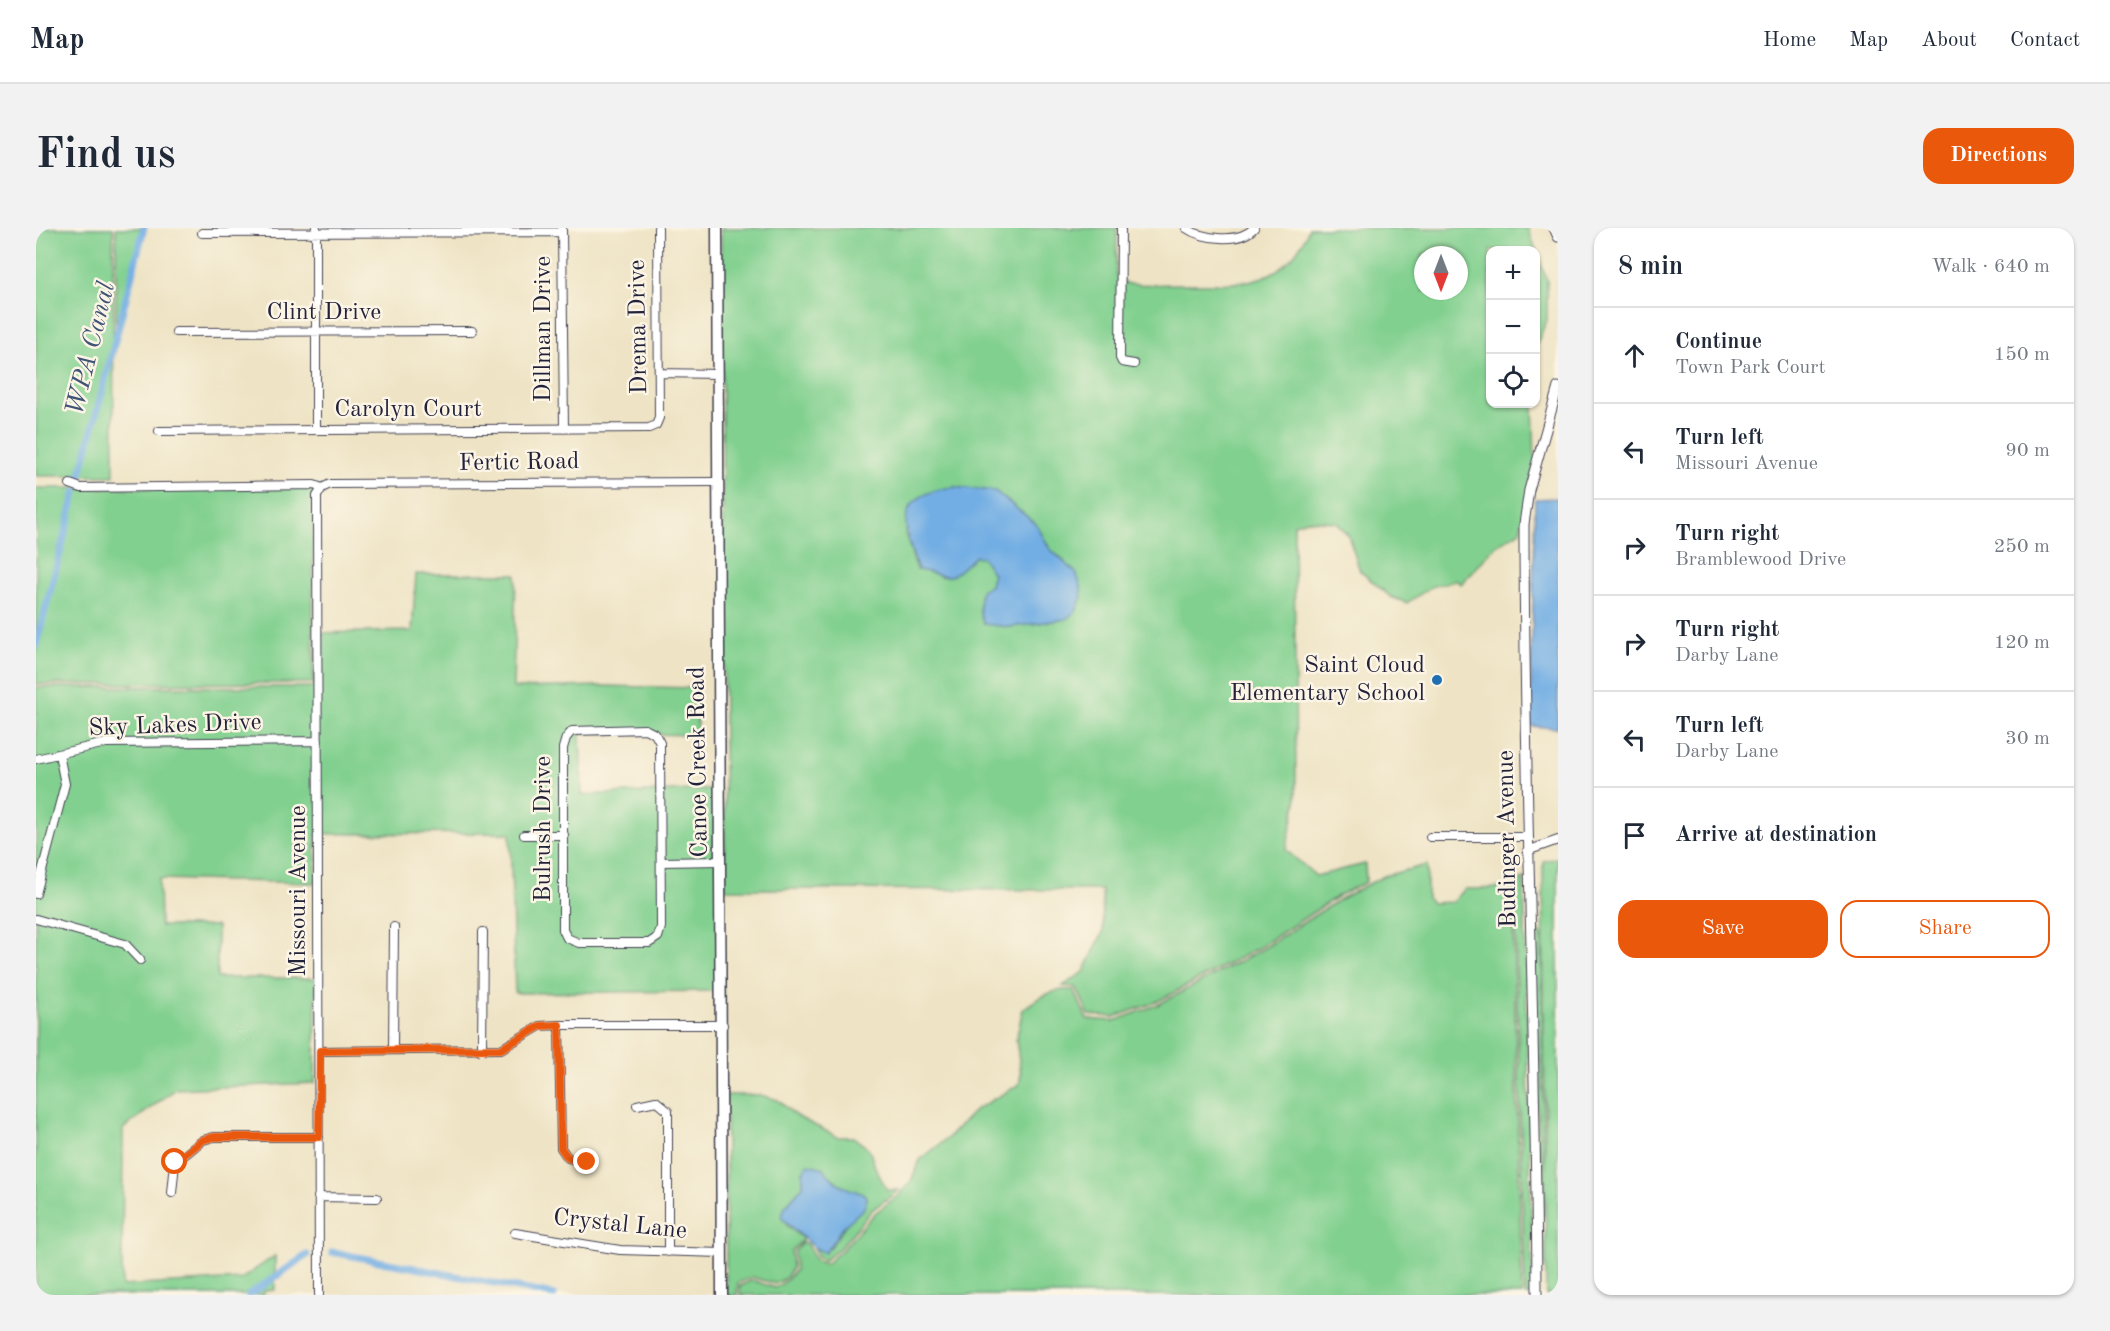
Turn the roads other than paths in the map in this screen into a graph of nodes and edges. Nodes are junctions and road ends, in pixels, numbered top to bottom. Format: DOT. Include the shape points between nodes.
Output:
graph roads {
  1 [pos="658,228"];
  2 [pos="717,228"];
  3 [pos="1121,228"];
  4 [pos="1186,228"];
  5 [pos="1254,228"];
  6 [pos="1554,228"];
  7 [pos="316,230"];
  8 [pos="562,230"];
  9 [pos="202,233"];
  10 [pos="1558,237"];
  11 [pos="472,331"];
  12 [pos="176,332"];
  13 [pos="317,333"];
  14 [pos="1134,364"];
  15 [pos="659,374"];
  16 [pos="718,374"];
  17 [pos="1558,387"];
  18 [pos="656,425"];
  19 [pos="316,429"];
  20 [pos="564,429"];
  21 [pos="159,431"];
  22 [pos="717,482"];
  23 [pos="70,484"];
  24 [pos="322,488"];
  25 [pos="318,741"];
  26 [pos="59,754"];
  27 [pos="36,759"];
  28 [pos="524,835"];
  29 [pos="564,835"];
  30 [pos="1430,837"];
  31 [pos="1527,837"];
  32 [pos="1558,840"];
  33 [pos="1527,851"];
  34 [pos="721,861"];
  35 [pos="661,862"];
  36 [pos="36,894"];
  37 [pos="36,919"];
  38 [pos="394,927"];
  39 [pos="483,932"];
  40 [pos="140,960"];
  41 [pos="559,1025"];
  42 [pos="723,1025"];
  43 [pos="393,1050"];
  44 [pos="320,1051"];
  45 [pos="482,1051"];
  46 [pos="637,1105"];
  47 [pos="319,1137"];
  48 [pos="587,1162"];
  49 [pos="172,1193"];
  50 [pos="318,1197"];
  51 [pos="377,1198"];
  52 [pos="515,1233"];
  53 [pos="668,1252"];
  54 [pos="722,1253"];
  55 [pos="319,1295"];
  56 [pos="722,1295"];
  57 [pos="1537,1295"];
  1 -- 15 [label="street, Drema Drive"];
  2 -- 16 [label="main road, Canoe Creek Road"];
  3 -- 14 [label="street" via="1120,358"];
  4 -- 5 [label="street" via="1210,237 1244,236"];
  6 -- 10 [label="street"];
  7 -- 8 [label="street"];
  7 -- 9 [label="street"];
  7 -- 13 [label="street"];
  8 -- 20 [label="street, Dillman Drive"];
  11 -- 13 [label="street, Clint Drive"];
  12 -- 13 [label="street, Clint Drive"];
  13 -- 19 [label="street"];
  15 -- 16 [label="street"];
  15 -- 18 [label="street, Drema Drive"];
  16 -- 22 [label="main road, Canoe Creek Road"];
  17 -- 31 [label="street, Budinger Avenue" via="1529,490 1524,524"];
  18 -- 20 [label="street, Carolyn Court"];
  19 -- 20 [label="street, Carolyn Court"];
  19 -- 21 [label="street, Carolyn Court"];
  22 -- 24 [label="street, Fertic Road" via="330,484"];
  22 -- 34 [label="main road, Canoe Creek Road"];
  23 -- 24 [label="street, Fertic Road" via="81,488"];
  24 -- 25 [label="street, Missouri Avenue" via="317,496"];
  25 -- 26 [label="street, Sky Lakes Drive" via="106,744"];
  25 -- 44 [label="street, Missouri Avenue"];
  26 -- 27 [label="street, Sky Lakes Drive"];
  26 -- 36 [label="street" via="65,784"];
  28 -- 29 [label="street"];
  29 -- 35 [label="street, Bulrush Drive" via="563,930 567,938 579,943 649,943 657,937 661,927"];
  29 -- 35 [label="street, Bulrush Drive" via="566,738 572,731 645,729 656,734 660,743"];
  30 -- 31 [label="street"];
  31 -- 33 [label="street, Budinger Avenue"];
  32 -- 33 [label="street"];
  33 -- 57 [label="street, Budinger Avenue"];
  34 -- 35 [label="street"];
  34 -- 42 [label="main road, Canoe Creek Road"];
  37 -- 40 [label="street" via="125,944"];
  38 -- 43 [label="street"];
  39 -- 45 [label="street"];
  41 -- 42 [label="street"];
  41 -- 45 [label="street" via="540,1026 501,1049"];
  41 -- 48 [label="street" via="561,1148 568,1158"];
  42 -- 54 [label="main road, Canoe Creek Road"];
  43 -- 44 [label="street"];
  43 -- 45 [label="street"];
  44 -- 47 [label="street, Missouri Avenue"];
  46 -- 53 [label="street" via="656,1101 668,1111"];
  47 -- 49 [label="street" via="203,1140 175,1162"];
  47 -- 50 [label="street, Missouri Avenue"];
  50 -- 51 [label="street"];
  50 -- 55 [label="street, Missouri Avenue"];
  52 -- 53 [label="street, Crystal Lane" via="620,1250"];
  53 -- 54 [label="street, Crystal Lane"];
  54 -- 56 [label="main road, Canoe Creek Road"];
}
